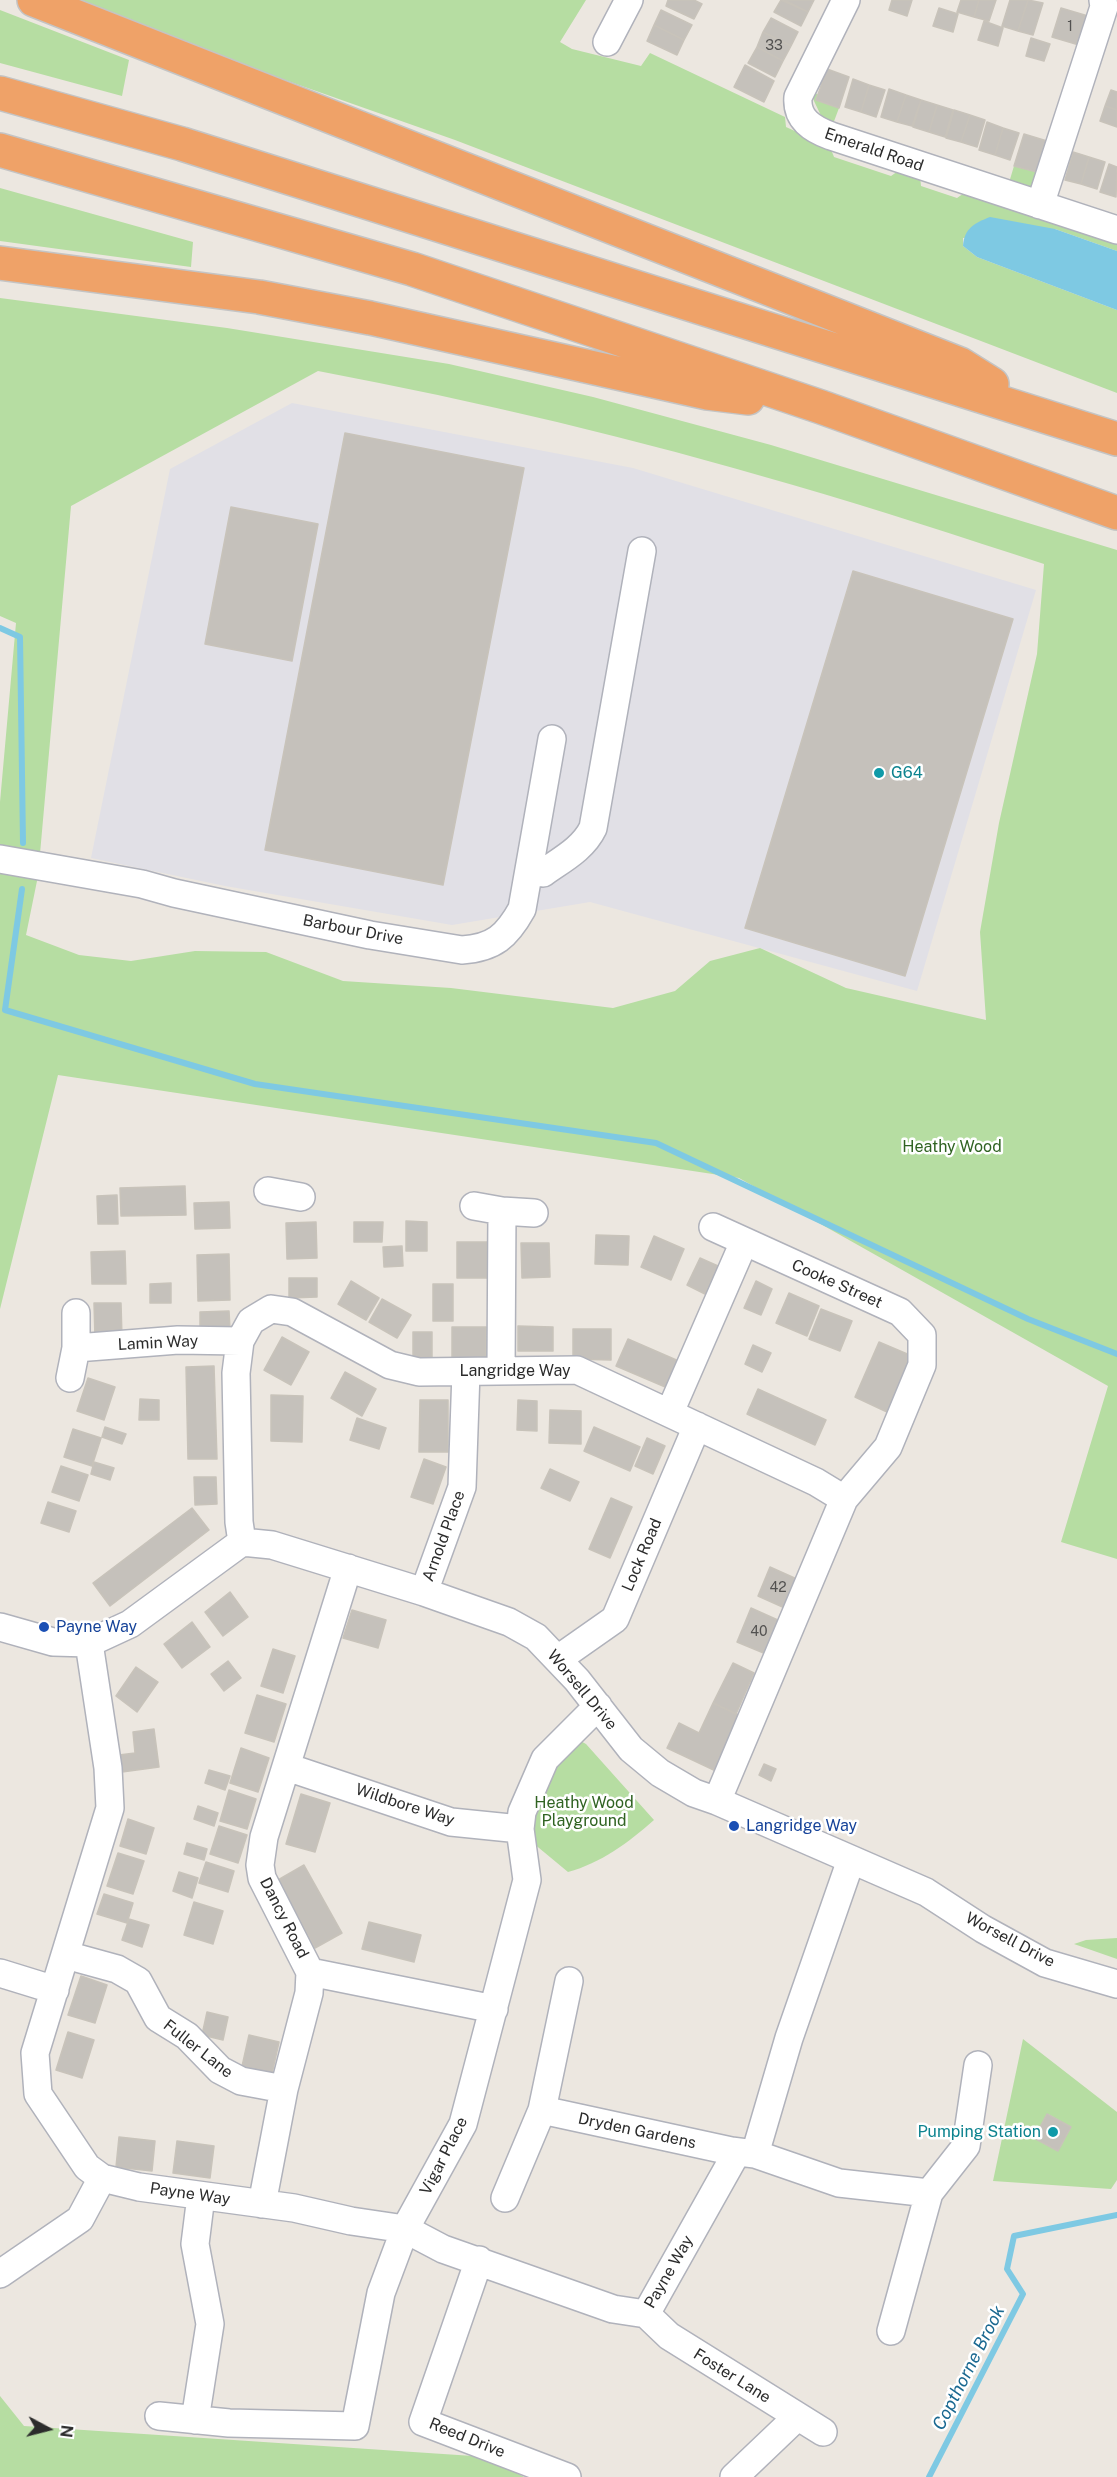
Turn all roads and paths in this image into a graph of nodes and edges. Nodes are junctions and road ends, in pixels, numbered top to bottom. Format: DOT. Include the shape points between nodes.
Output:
graph roads {
  1 [pos="34,0"];
  2 [pos="629,0"];
  3 [pos="846,0"];
  4 [pos="1098,2"];
  5 [pos="607,42"];
  6 [pos="0,93"];
  7 [pos="0,150"];
  8 [pos="1040,205"];
  9 [pos="1117,230"];
  10 [pos="0,263"];
  11 [pos="821,407"];
  12 [pos="1036,412"];
  13 [pos="1117,439"];
  14 [pos="1117,513"];
  15 [pos="642,551"];
  16 [pos="552,739"];
  17 [pos="18,862"];
  18 [pos="529,871"];
  19 [pos="268,1191"];
  20 [pos="301,1197"];
  21 [pos="474,1206"];
  22 [pos="502,1211"];
  23 [pos="534,1213"];
  24 [pos="713,1227"];
  25 [pos="744,1242"];
  26 [pos="76,1313"];
  27 [pos="240,1341"];
  28 [pos="76,1348"];
  29 [pos="501,1371"];
  30 [pos="466,1372"];
  31 [pos="70,1378"];
  32 [pos="670,1413"];
  33 [pos="697,1426"];
  34 [pos="844,1499"];
  35 [pos="242,1542"];
  36 [pos="348,1568"];
  37 [pos="423,1592"];
  38 [pos="0,1627"];
  39 [pos="89,1643"];
  40 [pos="558,1659"];
  41 [pos="598,1706"];
  42 [pos="287,1767"];
  43 [pos="717,1801"];
  44 [pos="520,1829"];
  45 [pos="851,1860"];
  46 [pos="66,1955"];
  47 [pos="310,1972"];
  48 [pos="0,1973"];
  49 [pos="569,1981"];
  50 [pos="1117,1984"];
  51 [pos="55,1990"];
  52 [pos="494,2009"];
  53 [pos="978,2065"];
  54 [pos="284,2089"];
  55 [pos="542,2110"];
  56 [pos="741,2152"];
  57 [pos="102,2178"];
  58 [pos="929,2193"];
  59 [pos="201,2196"];
  60 [pos="505,2198"];
  61 [pos="262,2204"];
  62 [pos="405,2229"];
  63 [pos="479,2260"];
  64 [pos="0,2274"];
  65 [pos="646,2314"];
  66 [pos="891,2331"];
  67 [pos="159,2416"];
  68 [pos="797,2417"];
  69 [pos="195,2420"];
  70 [pos="823,2432"];
  71 [pos="567,2477"];
  72 [pos="734,2477"];
  1 -- 12 [label="highway" via="960,364"];
  2 -- 5 [label="street"];
  3 -- 8 [label="street, Emerald Road" via="798,97 797,107 808,125"];
  4 -- 8 [label="street"];
  6 -- 12 [label="highway" via="182,144"];
  7 -- 11 [label="highway" via="412,269"];
  8 -- 9 [label="street, Emerald Road"];
  10 -- 11 [label="highway" via="259,297 707,393"];
  11 -- 14 [label="highway"];
  12 -- 13 [label="highway"];
  15 -- 18 [label="street" via="593,828 576,850 543,873"];
  16 -- 18 [label="street, Barbour Drive"];
  17 -- 18 [label="street, Barbour Drive" via="142,884 370,935 462,950 476,949 502,938 512,927 522,909"];
  19 -- 20 [label="street"];
  21 -- 22 [label="street"];
  22 -- 23 [label="street"];
  22 -- 29 [label="street"];
  24 -- 25 [label="street, Cooke Street"];
  25 -- 32 [label="street"];
  25 -- 34 [label="street, Cooke Street" via="900,1312 922,1335 922,1365 888,1447"];
  26 -- 28 [label="street"];
  27 -- 28 [label="street, Lamin Way" via="178,1340"];
  27 -- 30 [label="street, Langridge Way" via="251,1321 271,1309 292,1312 390,1365 419,1372"];
  27 -- 35 [label="street, Langridge Way" via="236,1373"];
  28 -- 31 [label="street"];
  29 -- 30 [label="street, Langridge Way"];
  29 -- 32 [label="street, Langridge Way" via="577,1370"];
  30 -- 37 [label="street, Arnold Place" via="462,1487"];
  32 -- 33 [label="street, Langridge Way"];
  33 -- 34 [label="street, Langridge Way"];
  33 -- 40 [label="street, Lock Road" via="615,1619"];
  34 -- 43 [label="street"];
  35 -- 36 [label="street, Worsell Drive" via="272,1545"];
  35 -- 39 [label="street" via="130,1624"];
  36 -- 37 [label="street, Worsell Drive"];
  36 -- 42 [label="street, Dancy Road"];
  37 -- 40 [label="street, Worsell Drive" via="509,1622 536,1637"];
  38 -- 39 [label="street" via="54,1642"];
  39 -- 46 [label="street" via="111,1799"];
  40 -- 41 [label="street, Worsell Drive"];
  41 -- 43 [label="street, Worsell Drive" via="631,1749 660,1773"];
  41 -- 44 [label="street" via="545,1759 522,1812"];
  42 -- 44 [label="street, Wildbore Way" via="451,1822"];
  42 -- 47 [label="street, Dancy Road" via="264,1838 260,1865 262,1878"];
  43 -- 45 [label="street, Worsell Drive"];
  44 -- 52 [label="street, Vigar Place" via="527,1880"];
  45 -- 50 [label="street, Worsell Drive" via="926,1892 1045,1963"];
  45 -- 56 [label="street, Payne Way" via="789,2038"];
  46 -- 51 [label="street"];
  46 -- 54 [label="street, Fuller Lane" via="117,1969 138,1981 158,2018 187,2037 220,2070 241,2082"];
  47 -- 52 [label="street"];
  47 -- 54 [label="street, Dancy Road" via="309,1993"];
  48 -- 51 [label="street"];
  49 -- 55 [label="street"];
  51 -- 57 [label="street" via="36,2053 38,2094 87,2167"];
  52 -- 62 [label="street, Vigar Place" via="463,2124"];
  53 -- 58 [label="street" via="966,2146"];
  54 -- 61 [label="street, Dancy Road"];
  55 -- 56 [label="street, Dryden Gardens"];
  55 -- 60 [label="street"];
  56 -- 58 [label="street, Dryden Gardens" via="839,2183"];
  56 -- 65 [label="street, Payne Way"];
  57 -- 59 [label="street, Payne Way"];
  57 -- 64 [label="street" via="80,2219"];
  58 -- 66 [label="street"];
  59 -- 61 [label="street, Payne Way"];
  59 -- 69 [label="street" via="195,2244 210,2324"];
  61 -- 62 [label="street, Payne Way"];
  62 -- 63 [label="street, Payne Way" via="443,2249"];
  62 -- 69 [label="street, Vigar Place" via="381,2293 355,2426"];
  63 -- 65 [label="street, Payne Way" via="613,2309"];
  63 -- 71 [label="street, Reed Drive" via="423,2422"];
  65 -- 68 [label="street, Foster Lane" via="669,2336"];
  67 -- 69 [label="street"];
  68 -- 70 [label="street, Foster Lane"];
  68 -- 72 [label="street"];
}
